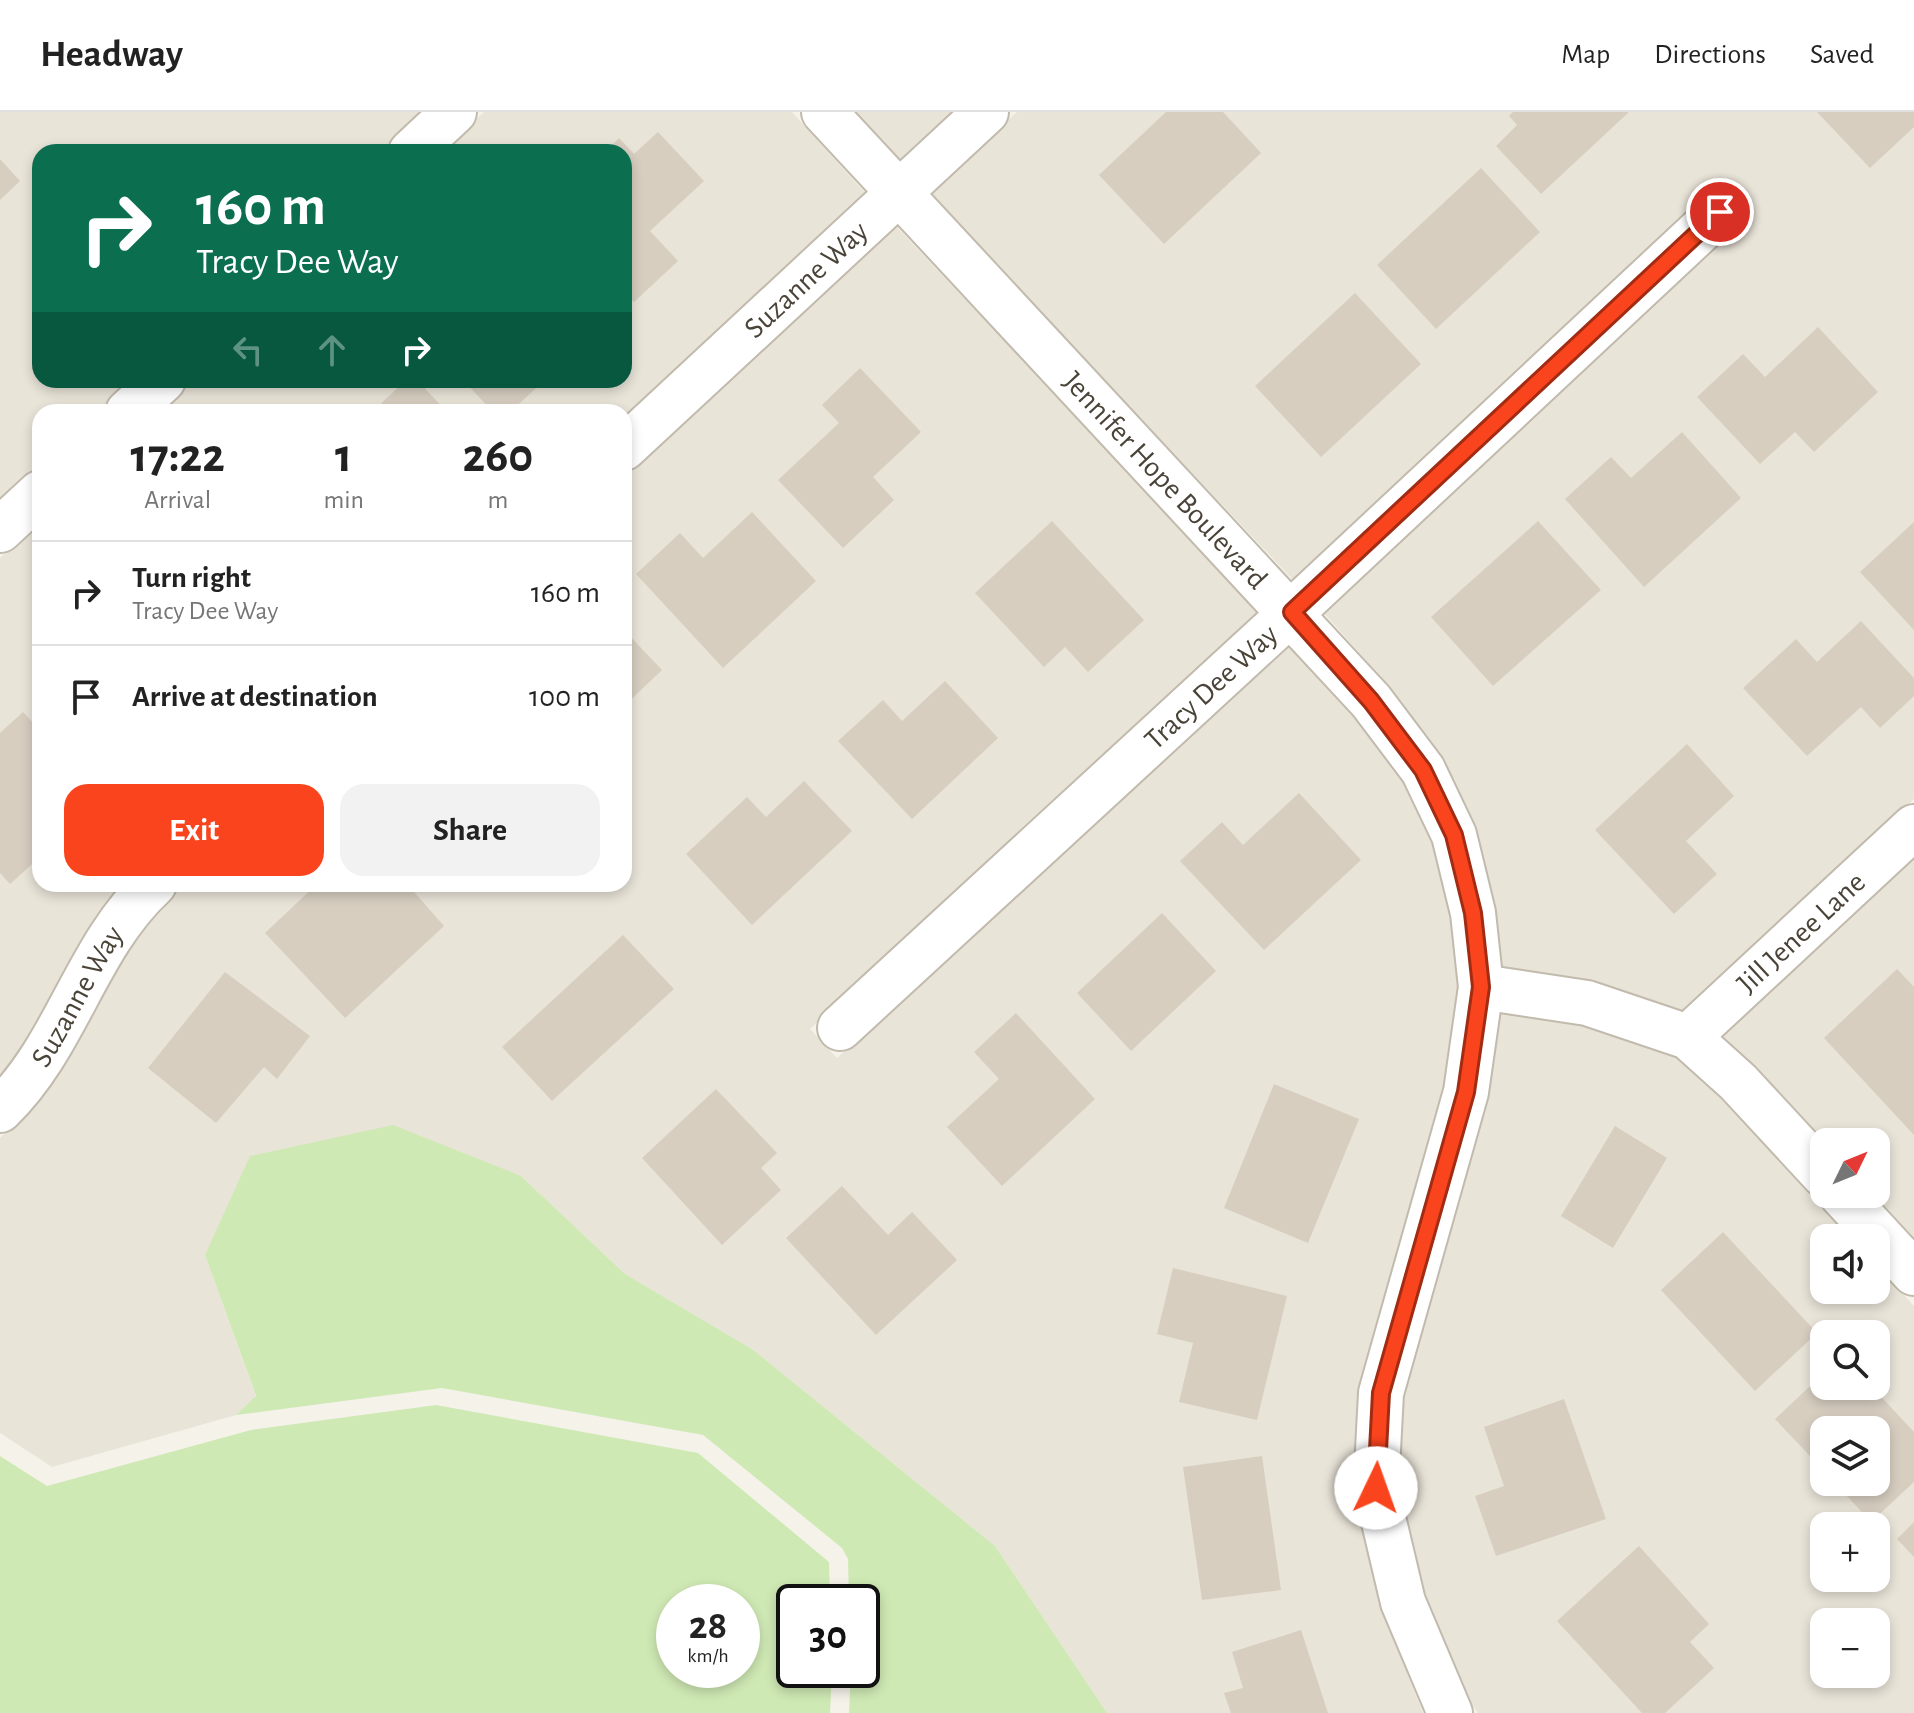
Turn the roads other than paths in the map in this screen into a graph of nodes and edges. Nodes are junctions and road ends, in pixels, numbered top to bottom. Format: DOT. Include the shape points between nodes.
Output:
graph roads {
  1 [pos="454,112"];
  2 [pos="824,112"];
  3 [pos="986,112"];
  4 [pos="420,144"];
  5 [pos="898,194"];
  6 [pos="1720,212"];
  7 [pos="154,388"];
  8 [pos="137,404"];
  9 [pos="632,441"];
  10 [pos="32,500"];
  11 [pos="0,530"];
  12 [pos="1292,612"];
  13 [pos="1914,827"];
  14 [pos="146,892"];
  15 [pos="1481,987"];
  16 [pos="840,1028"];
  17 [pos="1688,1037"];
  18 [pos="0,1110"];
  19 [pos="1810,1160"];
  20 [pos="1854,1208"];
  21 [pos="1914,1273"];
  22 [pos="1450,1713"];
  1 -- 4 [label="street"];
  2 -- 5 [label="street, Jennifer Hope Boulevard"];
  3 -- 5 [label="street, Suzanne Way"];
  5 -- 9 [label="street, Suzanne Way"];
  5 -- 12 [label="street, Jennifer Hope Boulevard"];
  6 -- 12 [label="street, Tracy Dee Way"];
  7 -- 8 [label="street"];
  10 -- 11 [label="street"];
  12 -- 15 [label="street, Jennifer Hope Boulevard" via="1371,701 1423,770 1454,835 1473,913"];
  12 -- 16 [label="street, Tracy Dee Way"];
  13 -- 17 [label="street, Jill Jenee Lane"];
  14 -- 18 [label="street, Suzanne Way" via="119,921 51,1048"];
  15 -- 17 [label="street" via="1587,1003"];
  15 -- 22 [label="street, Jennifer Hope Boulevard" via="1466,1092 1381,1393 1376,1488 1403,1602"];
  17 -- 19 [label="street"];
  20 -- 21 [label="street"];
}
